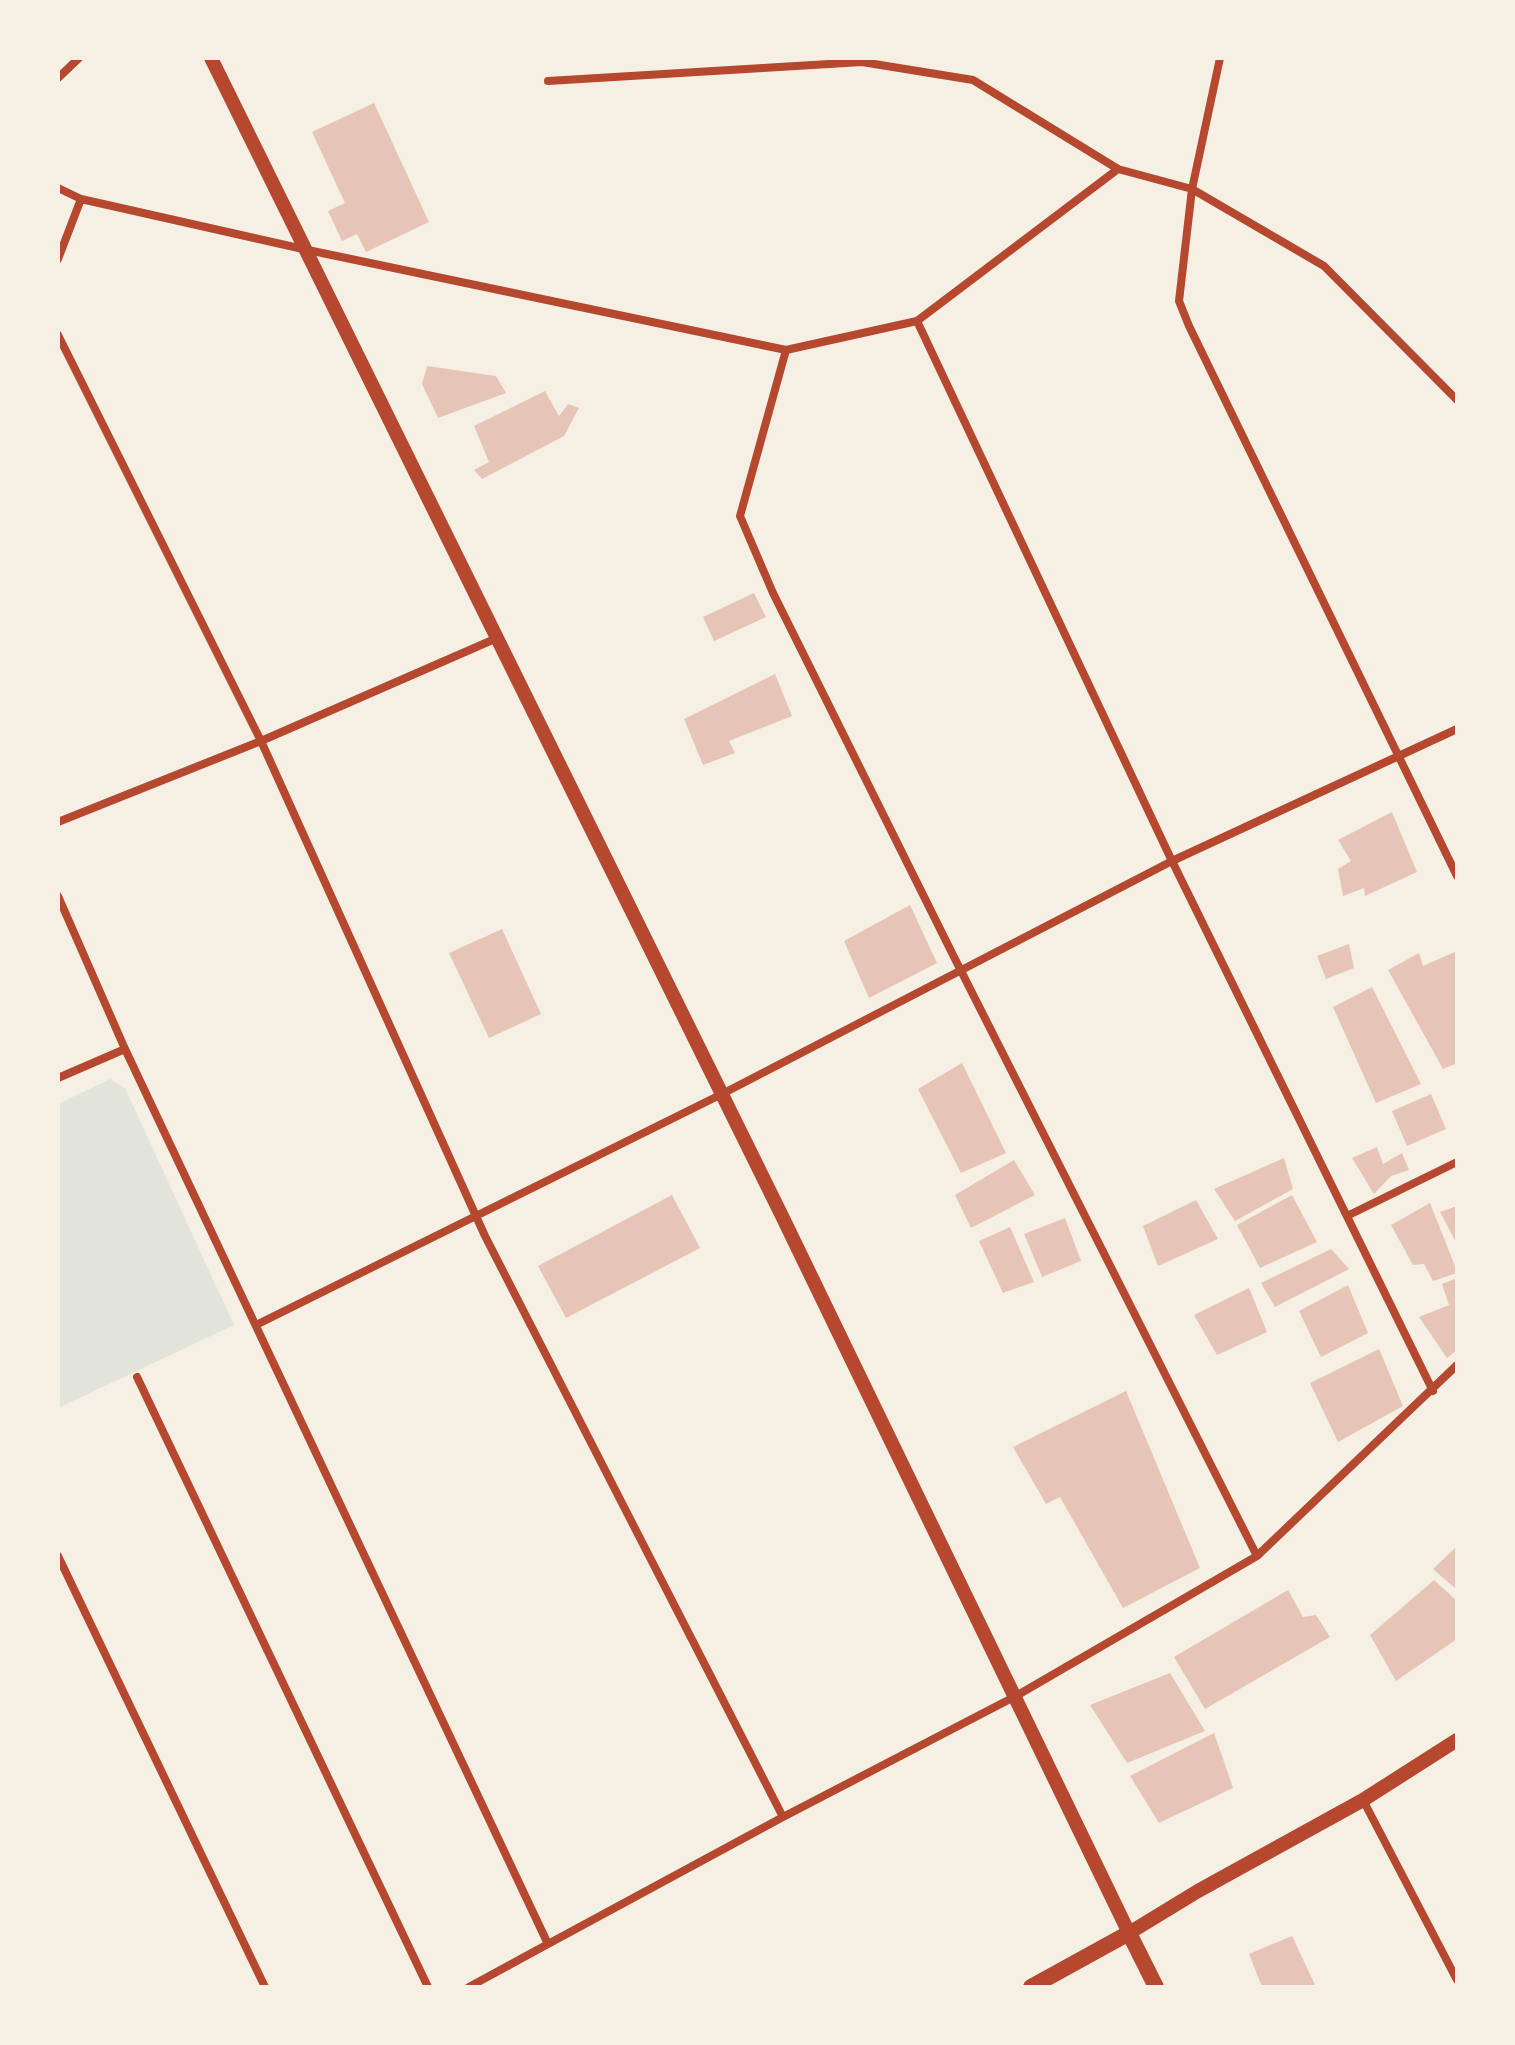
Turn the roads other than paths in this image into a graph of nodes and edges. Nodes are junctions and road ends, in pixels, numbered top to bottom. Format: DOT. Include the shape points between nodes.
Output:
graph roads {
  1 [pos="79,58"];
  2 [pos="211,58"];
  3 [pos="1220,58"];
  4 [pos="862,60"];
  5 [pos="58,78"];
  6 [pos="548,81"];
  7 [pos="1118,169"];
  8 [pos="58,188"];
  9 [pos="1192,189"];
  10 [pos="81,199"];
  11 [pos="303,249"];
  12 [pos="58,259"];
  13 [pos="917,321"];
  14 [pos="58,335"];
  15 [pos="786,350"];
  16 [pos="1457,400"];
  17 [pos="498,637"];
  18 [pos="1457,729"];
  19 [pos="261,741"];
  20 [pos="1398,754"];
  21 [pos="58,822"];
  22 [pos="1172,861"];
  23 [pos="1457,876"];
  24 [pos="58,896"];
  25 [pos="961,971"];
  26 [pos="125,1049"];
  27 [pos="58,1078"];
  28 [pos="722,1094"];
  29 [pos="1457,1162"];
  30 [pos="1347,1216"];
  31 [pos="476,1217"];
  32 [pos="256,1325"];
  33 [pos="1457,1365"];
  34 [pos="137,1377"];
  35 [pos="1433,1391"];
  36 [pos="58,1556"];
  37 [pos="1257,1556"];
  38 [pos="1016,1696"];
  39 [pos="1457,1740"];
  40 [pos="1363,1800"];
  41 [pos="783,1817"];
  42 [pos="1129,1933"];
  43 [pos="548,1944"];
  44 [pos="1457,1980"];
  45 [pos="265,1987"];
  46 [pos="428,1987"];
  47 [pos="469,1987"];
  48 [pos="1031,1987"];
  49 [pos="1156,1987"];
  1 -- 5 [label="street"];
  2 -- 11 [label="street"];
  3 -- 9 [label="street"];
  4 -- 6 [label="street"];
  4 -- 7 [label="street" via="973,80"];
  7 -- 9 [label="street"];
  7 -- 13 [label="street"];
  8 -- 10 [label="street"];
  9 -- 16 [label="street" via="1324,266"];
  9 -- 20 [label="street" via="1179,301"];
  10 -- 11 [label="street"];
  10 -- 12 [label="street"];
  11 -- 15 [label="street"];
  11 -- 17 [label="street"];
  13 -- 15 [label="street"];
  13 -- 22 [label="street"];
  14 -- 19 [label="street"];
  15 -- 25 [label="street" via="740,516"];
  17 -- 19 [label="street"];
  17 -- 28 [label="street"];
  18 -- 20 [label="street"];
  19 -- 21 [label="street"];
  19 -- 31 [label="street"];
  20 -- 22 [label="street"];
  20 -- 23 [label="street"];
  22 -- 25 [label="street"];
  22 -- 30 [label="street"];
  24 -- 26 [label="street"];
  25 -- 28 [label="street"];
  25 -- 37 [label="street"];
  26 -- 27 [label="street"];
  26 -- 32 [label="street"];
  28 -- 31 [label="street"];
  28 -- 38 [label="street"];
  29 -- 30 [label="street"];
  30 -- 35 [label="street"];
  31 -- 32 [label="street"];
  31 -- 41 [label="street"];
  32 -- 43 [label="street"];
  33 -- 35 [label="street"];
  34 -- 46 [label="street"];
  35 -- 37 [label="street"];
  36 -- 45 [label="street"];
  37 -- 38 [label="street"];
  38 -- 41 [label="street"];
  38 -- 42 [label="street"];
  39 -- 40 [label="street"];
  40 -- 42 [label="street"];
  40 -- 44 [label="street"];
  41 -- 43 [label="street"];
  42 -- 48 [label="main road"];
  42 -- 49 [label="main road"];
  43 -- 47 [label="street"];
}
